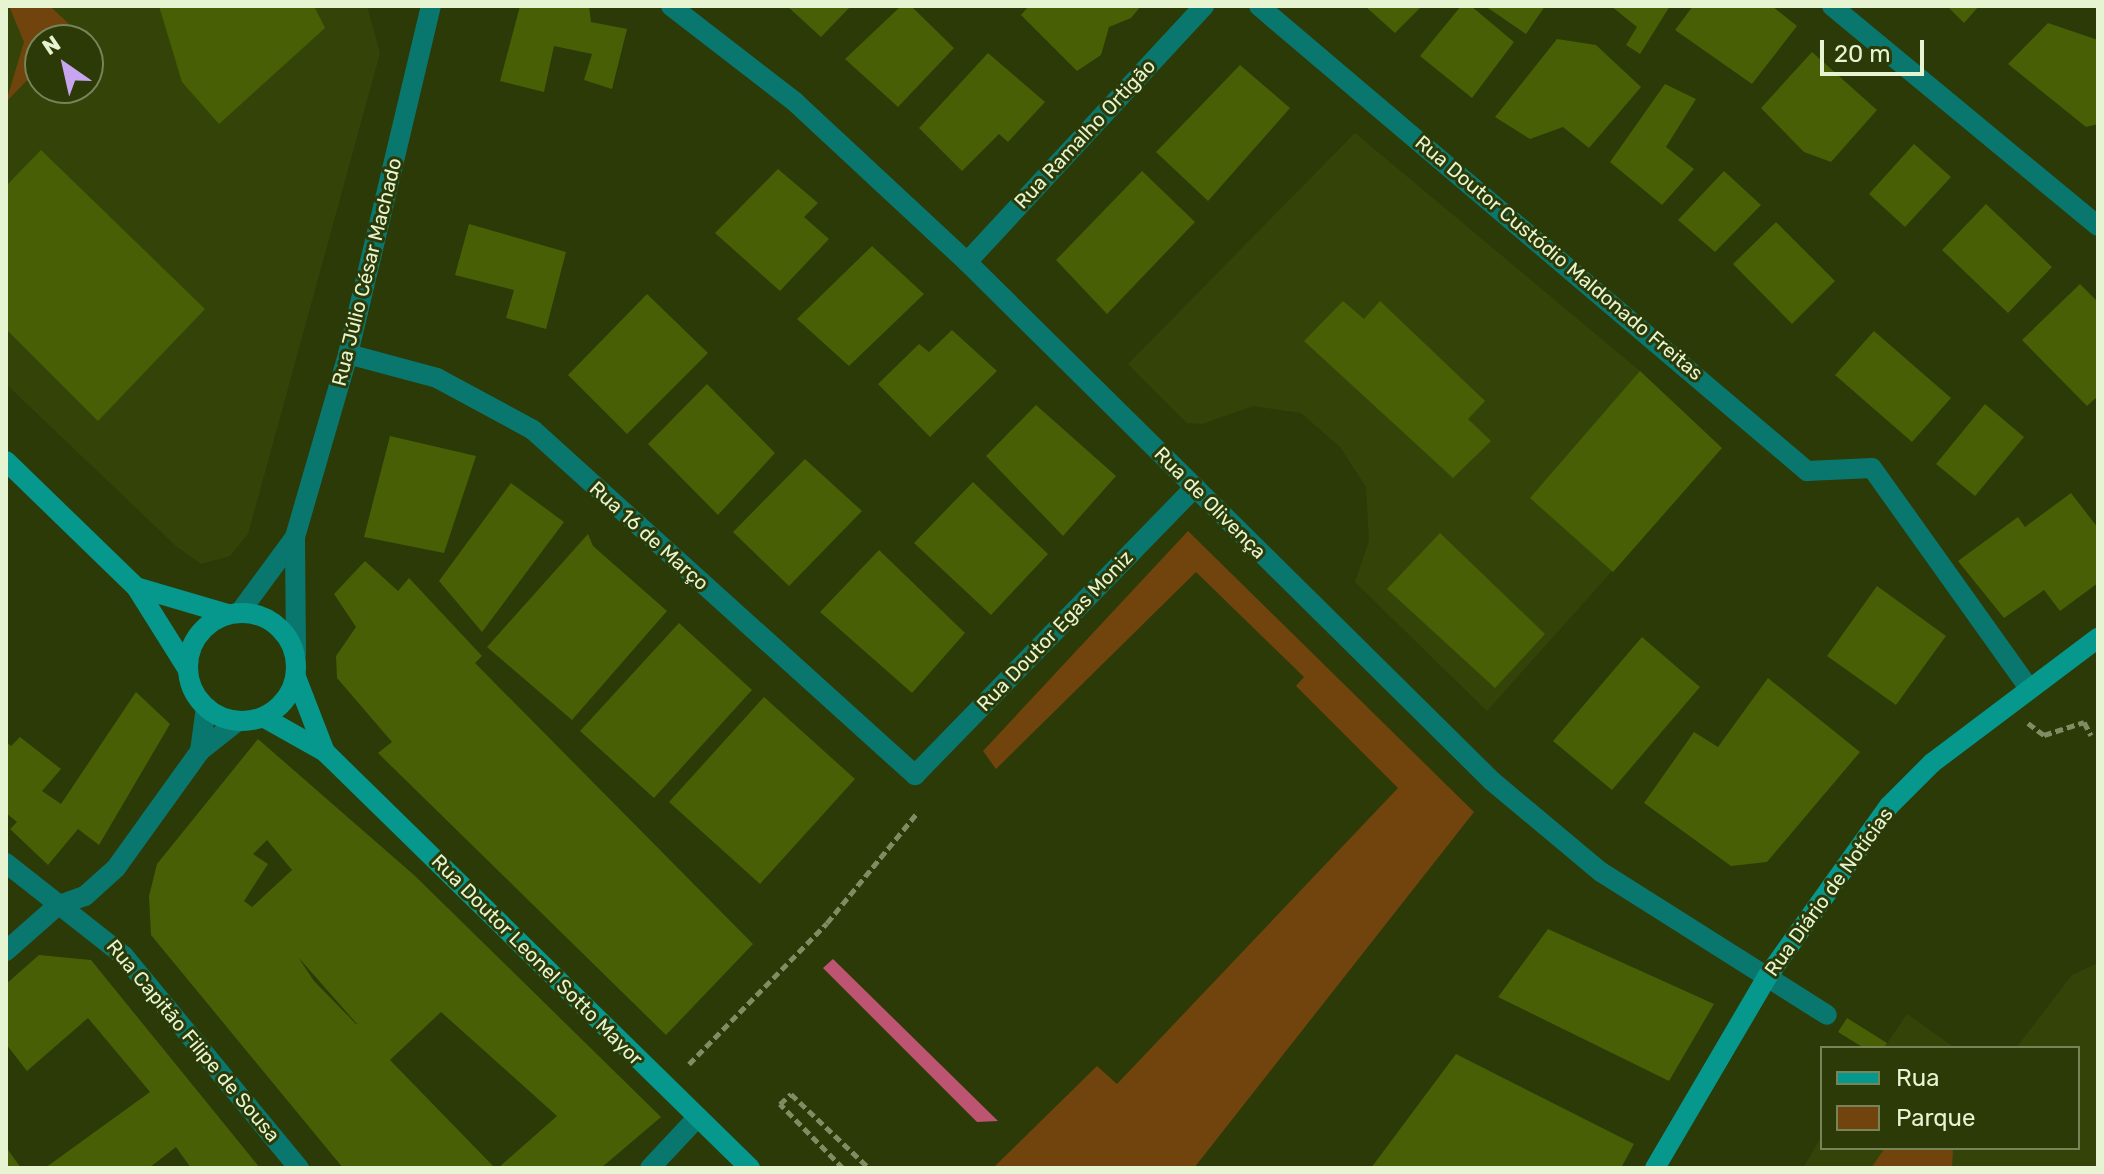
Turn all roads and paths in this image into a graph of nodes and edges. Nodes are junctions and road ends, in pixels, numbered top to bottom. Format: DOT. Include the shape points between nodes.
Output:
graph roads {
  1 [pos="431,6"];
  2 [pos="671,6"];
  3 [pos="1204,6"];
  4 [pos="1259,6"];
  5 [pos="1832,6"];
  6 [pos="2098,226"];
  7 [pos="967,262"];
  8 [pos="348,354"];
  9 [pos="6,461"];
  10 [pos="1195,487"];
  11 [pos="295,537"];
  12 [pos="136,587"];
  13 [pos="234,613"];
  14 [pos="2098,638"];
  15 [pos="296,654"];
  16 [pos="188,670"];
  17 [pos="296,677"];
  18 [pos="2028,687"];
  19 [pos="206,707"];
  20 [pos="263,717"];
  21 [pos="2021,717"];
  22 [pos="238,721"];
  23 [pos="2091,735"];
  24 [pos="200,751"];
  25 [pos="325,752"];
  26 [pos="915,775"];
  27 [pos="918,812"];
  28 [pos="6,863"];
  29 [pos="57,906"];
  30 [pos="6,951"];
  31 [pos="1767,977"];
  32 [pos="1827,1015"];
  33 [pos="689,1064"];
  34 [pos="697,1118"];
  35 [pos="299,1168"];
  36 [pos="650,1168"];
  37 [pos="750,1168"];
  38 [pos="843,1168"];
  39 [pos="869,1168"];
  40 [pos="1655,1168"];
  1 -- 8 [label="street, Rua Júlio César Machado"];
  2 -- 7 [label="street, Rua de Olivença" via="795,102"];
  3 -- 7 [label="street, Rua Ramalho Ortigão"];
  4 -- 18 [label="street, Rua Doutor Custódio Maldonado Freitas" via="1807,471 1872,468"];
  5 -- 6 [label="street"];
  7 -- 10 [label="street, Rua de Olivença"];
  8 -- 11 [label="street, Rua Júlio César Machado"];
  8 -- 26 [label="street, Rua 16 de Março" via="437,378 533,430"];
  9 -- 12 [label="main road"];
  10 -- 26 [label="street, Rua Doutor Egas Moniz"];
  10 -- 31 [label="street, Rua de Olivença" via="1492,781 1601,872"];
  11 -- 13 [label="street"];
  11 -- 15 [label="street"];
  12 -- 13 [label="main road"];
  12 -- 16 [label="main road"];
  13 -- 15 [label="main road" via="276,623"];
  13 -- 16 [label="main road" via="198,635"];
  14 -- 18 [label="main road, Rua Diário de Notícias"];
  15 -- 17 [label="main road"];
  16 -- 19 [label="main road"];
  17 -- 20 [label="main road" via="279,707"];
  17 -- 25 [label="main road, Rua Doutor Leonel Sotto Mayor"];
  18 -- 31 [label="main road, Rua Diário de Notícias" via="1932,763 1889,806"];
  19 -- 22 [label="main road"];
  19 -- 24 [label="street"];
  20 -- 22 [label="main road"];
  20 -- 25 [label="main road, Rua Doutor Leonel Sotto Mayor"];
  21 -- 23 [label="path" via="2044,735 2084,722"];
  22 -- 24 [label="street"];
  24 -- 29 [label="street" via="121,864 85,896"];
  25 -- 34 [label="main road, Rua Doutor Leonel Sotto Mayor"];
  27 -- 33 [label="path" via="827,923"];
  28 -- 29 [label="street, Rua Capitão Filipe de Sousa"];
  29 -- 30 [label="street"];
  29 -- 35 [label="street, Rua Capitão Filipe de Sousa" via="105,936 129,961"];
  31 -- 32 [label="street, Rua de Olivença"];
  31 -- 40 [label="main road, Rua Diário de Notícias"];
  34 -- 36 [label="street"];
  34 -- 37 [label="main road, Rua Doutor Leonel Sotto Mayor"];
  38 -- 39 [label="path" via="780,1104 791,1094"];
}
